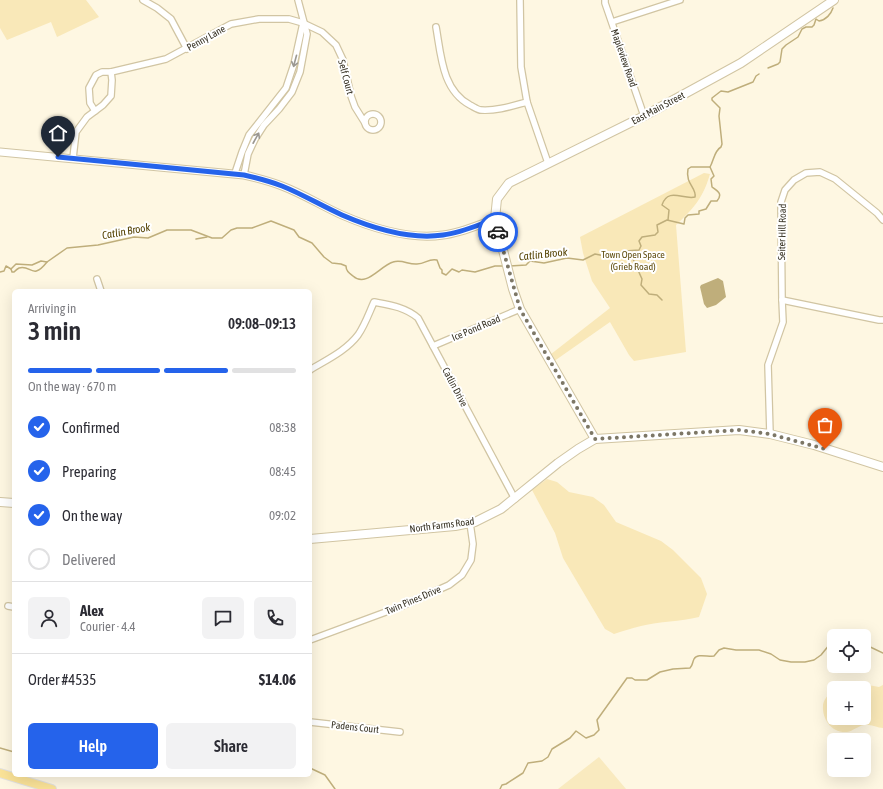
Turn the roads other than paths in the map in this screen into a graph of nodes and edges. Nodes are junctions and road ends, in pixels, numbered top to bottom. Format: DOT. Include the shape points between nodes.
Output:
graph roads {
  1 [pos="143,0"];
  2 [pos="298,0"];
  3 [pos="520,0"];
  4 [pos="605,0"];
  5 [pos="680,0"];
  6 [pos="834,0"];
  7 [pos="612,22"];
  8 [pos="303,23"];
  9 [pos="436,26"];
  10 [pos="187,49"];
  11 [pos="111,72"];
  12 [pos="527,102"];
  13 [pos="96,110"];
  14 [pos="644,116"];
  15 [pos="365,123"];
  16 [pos="0,152"];
  17 [pos="73,158"];
  18 [pos="548,163"];
  19 [pos="235,174"];
  20 [pos="244,175"];
  21 [pos="495,219"];
  22 [pos="883,220"];
  23 [pos="97,279"];
  24 [pos="100,289"];
  25 [pos="782,300"];
  26 [pos="520,309"];
  27 [pos="883,320"];
  28 [pos="433,346"];
  29 [pos="312,369"];
  30 [pos="770,434"];
  31 [pos="595,439"];
  32 [pos="883,467"];
  33 [pos="515,499"];
  34 [pos="0,502"];
  35 [pos="12,503"];
  36 [pos="470,523"];
  37 [pos="312,539"];
  38 [pos="312,639"];
  39 [pos="312,722"];
  40 [pos="400,732"];
  41 [pos="0,773"];
  42 [pos="12,777"];
  43 [pos="13,777"];
  44 [pos="52,789"];
  1 -- 10 [label="street" via="170,19"];
  2 -- 8 [label="street"];
  3 -- 12 [label="street" via="520,67"];
  4 -- 7 [label="street, Mapleview Road"];
  5 -- 7 [label="street"];
  6 -- 14 [label="main road, East Main Street" via="741,63"];
  7 -- 14 [label="street, Mapleview Road"];
  8 -- 10 [label="street, Penny Lane" via="289,19 259,19 231,24"];
  8 -- 15 [label="street, Self Court" via="322,32 336,45 343,60 355,108"];
  8 -- 19 [label="street, one-way" via="286,88 249,135"];
  20 -- 8 [label="street, one-way" via="248,154 255,140 264,125 292,92 300,72 307,34"];
  9 -- 12 [label="street" via="444,71 449,84 461,100 480,110 505,108"];
  10 -- 11 [label="street, Penny Lane" via="166,59"];
  11 -- 13 [label="street" via="111,96"];
  11 -- 13 [label="street, Penny Lane" via="102,72 96,76 89,88 90,103"];
  12 -- 18 [label="street"];
  13 -- 17 [label="street" via="76,132"];
  14 -- 18 [label="main road, East Main Street"];
  16 -- 17 [label="street"];
  17 -- 19 [label="street"];
  18 -- 21 [label="main road, East Main Street" via="509,183 497,200"];
  19 -- 20 [label="street"];
  20 -- 21 [label="street" via="283,186 367,225 400,233 443,235"];
  21 -- 26 [label="main road"];
  22 -- 25 [label="street, Seiter Hill Road" via="836,179 820,172 806,173 794,180 785,190 781,202"];
  23 -- 24 [label="street"];
  25 -- 27 [label="street"];
  25 -- 30 [label="street, Seiter Hill Road" via="783,322 768,365"];
  26 -- 28 [label="street, Ice Pond Road"];
  26 -- 31 [label="main road"];
  28 -- 29 [label="street, Catlin Drive" via="418,318 411,312 374,302 358,336 346,348"];
  28 -- 33 [label="street, Catlin Drive"];
  30 -- 31 [label="main road" via="739,430"];
  30 -- 32 [label="main road"];
  31 -- 33 [label="main road, North Farms Road" via="558,463"];
  33 -- 36 [label="main road, North Farms Road" via="501,509"];
  34 -- 35 [label="main road"];
  36 -- 37 [label="main road, North Farms Road"];
  36 -- 38 [label="street, Twin Pines Drive" via="473,544 471,560 462,575 449,585 402,606"];
  39 -- 40 [label="street, Padens Court"];
  41 -- 42 [label="main road"];
  43 -- 44 [label="main road"];
}
